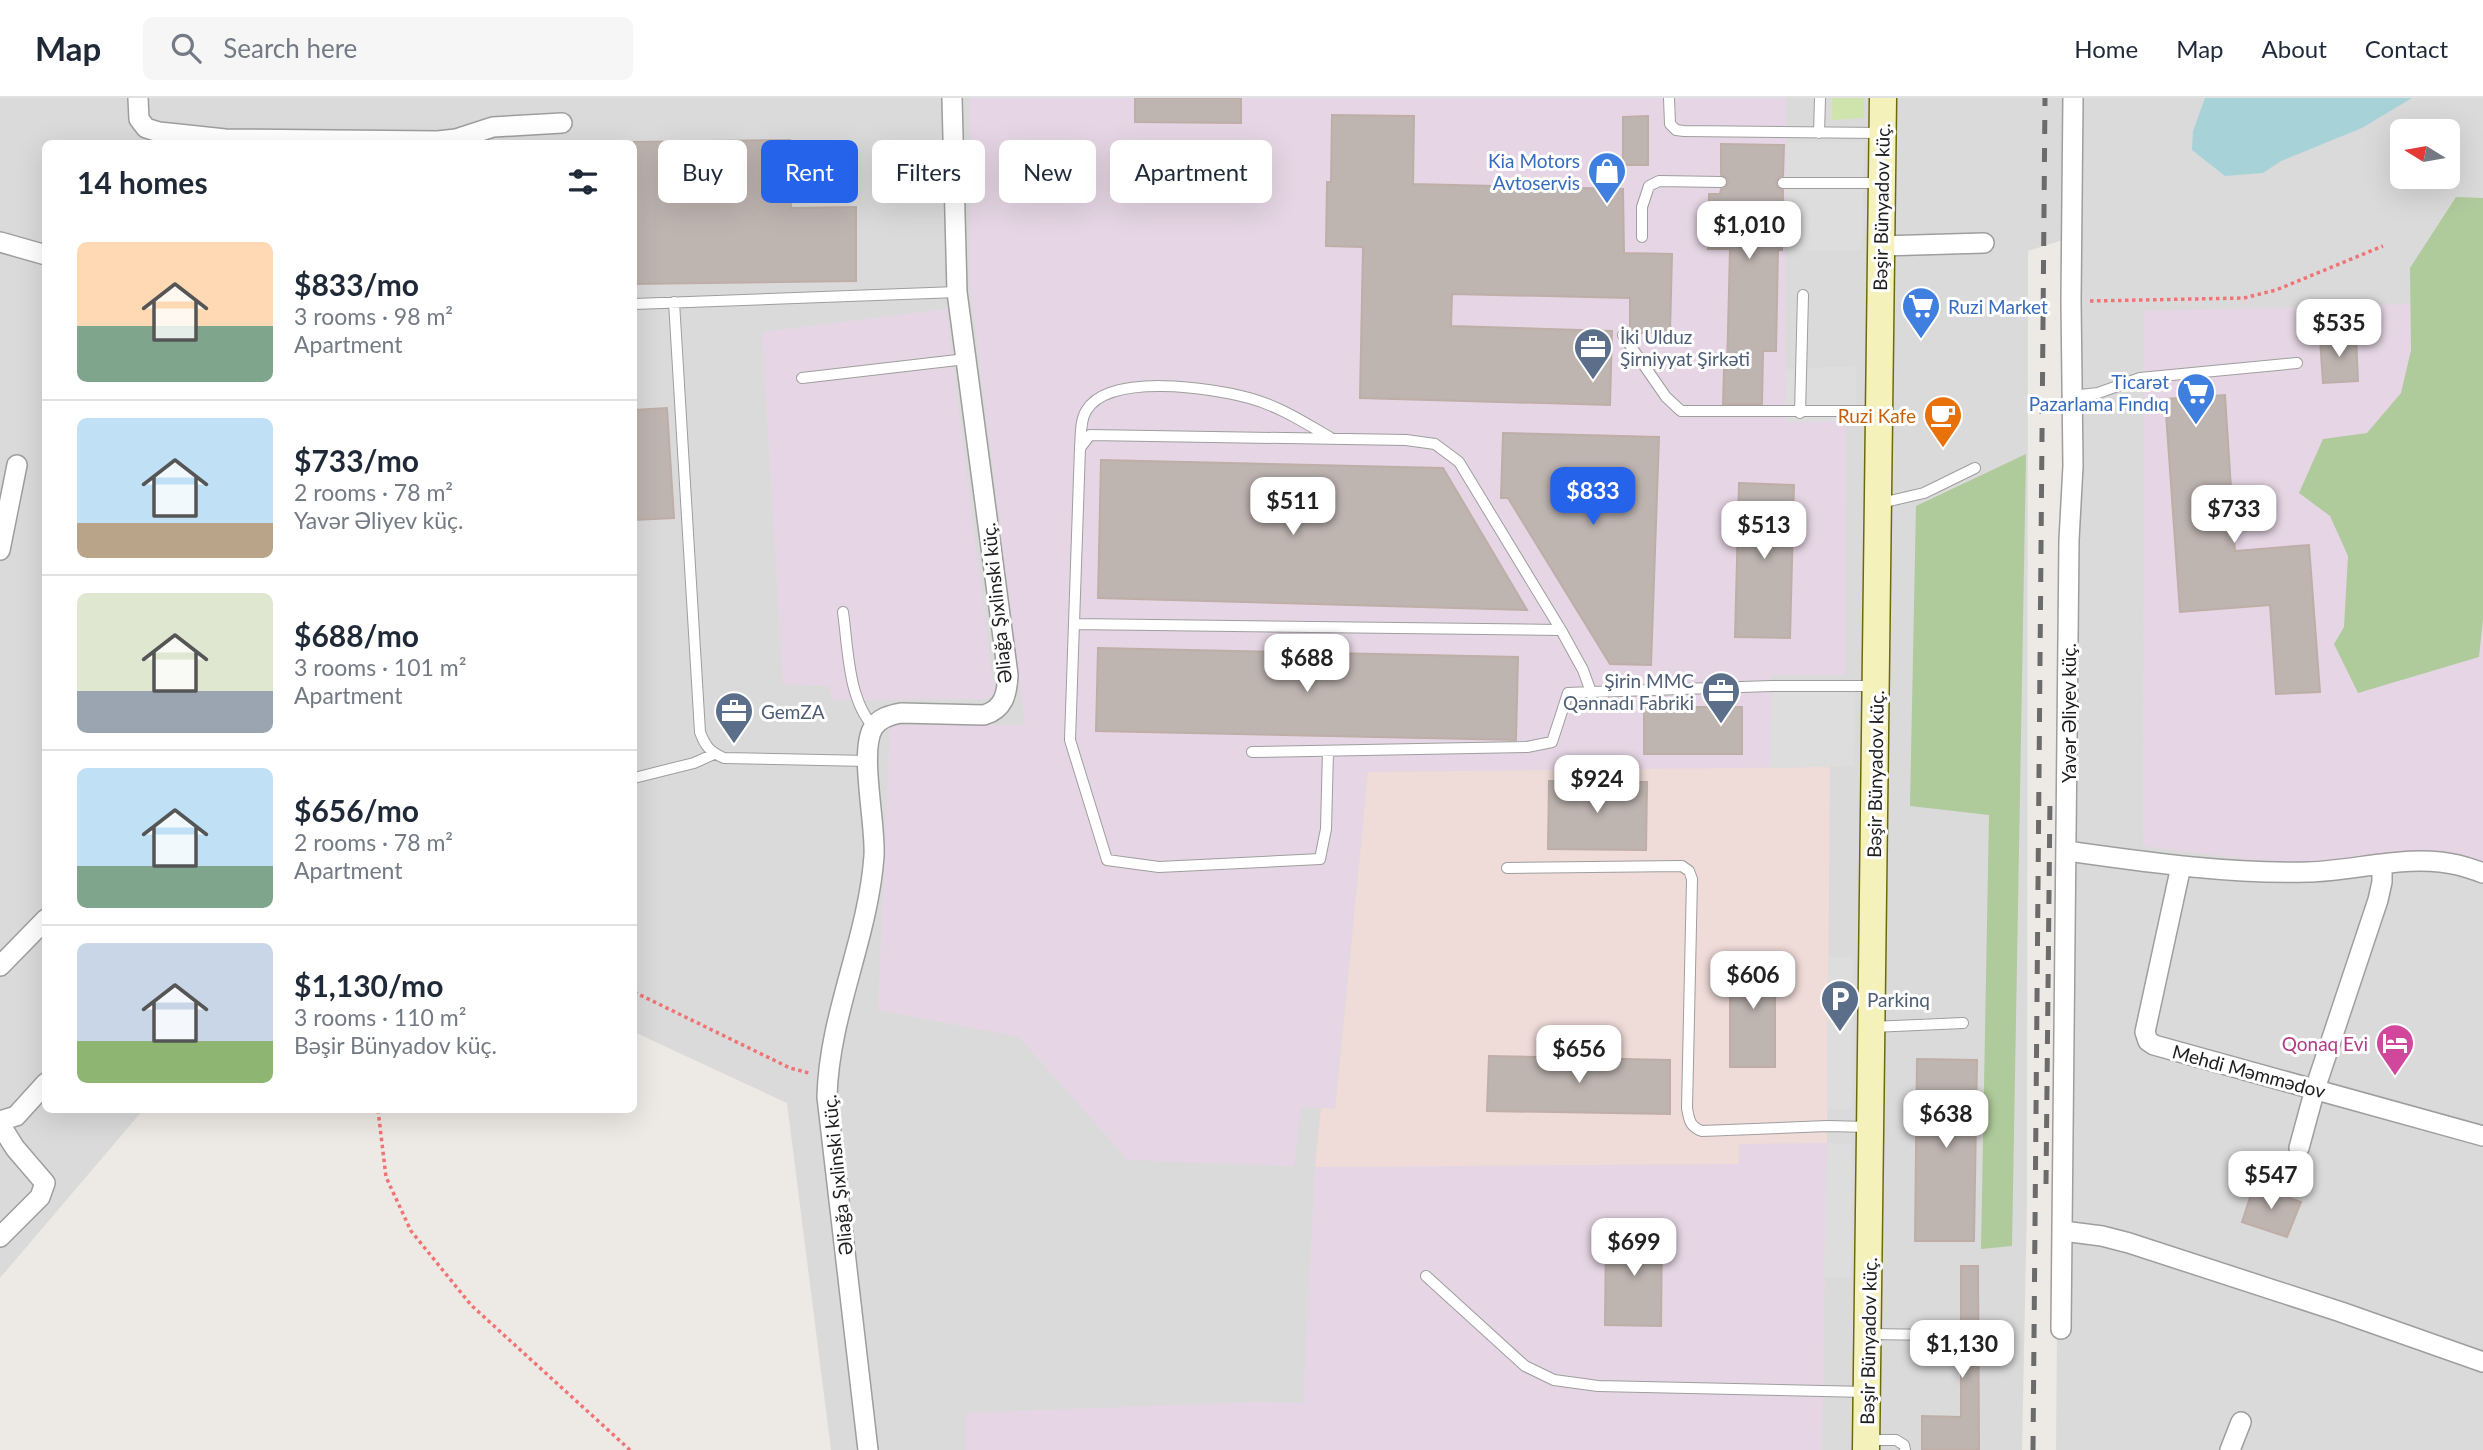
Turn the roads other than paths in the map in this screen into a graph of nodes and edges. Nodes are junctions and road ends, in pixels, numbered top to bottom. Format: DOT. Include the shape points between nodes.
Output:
graph roads {
  1 [pos="138,98"];
  2 [pos="952,98"];
  3 [pos="1669,98"];
  4 [pos="1820,98"];
  5 [pos="1883,98"];
  6 [pos="2073,98"];
  7 [pos="562,124"];
  8 [pos="1819,133"];
  9 [pos="1882,133"];
  10 [pos="217,140"];
  11 [pos="447,140"];
  12 [pos="1721,181"];
  13 [pos="1783,183"];
  14 [pos="1882,183"];
  15 [pos="1642,237"];
  16 [pos="0,242"];
  17 [pos="1984,243"];
  18 [pos="1881,246"];
  19 [pos="42,254"];
  20 [pos="957,292"];
  21 [pos="1803,295"];
  22 [pos="674,302"];
  23 [pos="637,304"];
  24 [pos="1623,335"];
  25 [pos="966,359"];
  26 [pos="2297,363"];
  27 [pos="803,378"];
  28 [pos="2071,396"];
  29 [pos="1879,411"];
  30 [pos="1800,412"];
  31 [pos="1331,439"];
  32 [pos="1080,449"];
  33 [pos="17,465"];
  34 [pos="1975,468"];
  35 [pos="1878,503"];
  36 [pos="2,525"];
  37 [pos="0,550"];
  38 [pos="843,612"];
  39 [pos="1074,624"];
  40 [pos="1561,630"];
  41 [pos="1877,687"];
  42 [pos="1591,692"];
  43 [pos="874,727"];
  44 [pos="1328,751"];
  45 [pos="1252,752"];
  46 [pos="714,754"];
  47 [pos="868,761"];
  48 [pos="637,777"];
  49 [pos="2067,851"];
  50 [pos="2382,864"];
  51 [pos="2181,866"];
  52 [pos="1507,868"];
  53 [pos="2483,873"];
  54 [pos="42,923"];
  55 [pos="0,966"];
  56 [pos="1963,1023"];
  57 [pos="1872,1027"];
  58 [pos="42,1087"];
  59 [pos="2315,1088"];
  60 [pos="0,1123"];
  61 [pos="1870,1127"];
  62 [pos="2483,1136"];
  63 [pos="2299,1148"];
  64 [pos="2063,1231"];
  65 [pos="0,1237"];
  66 [pos="1426,1276"];
  67 [pos="2061,1329"];
  68 [pos="1868,1335"];
  69 [pos="1936,1335"];
  70 [pos="2483,1362"];
  71 [pos="1867,1392"];
  72 [pos="2241,1422"];
  73 [pos="1866,1445"];
  74 [pos="868,1450"];
  75 [pos="1905,1450"];
  76 [pos="2230,1450"];
  1 -- 10 [label="street" via="139,119 146,128"];
  2 -- 20 [label="street, Əliağa Şıxlinski küç."];
  3 -- 8 [label="lane" via="1670,124 1676,130"];
  4 -- 8 [label="lane"];
  5 -- 9 [label="street, Bəşir Bünyadov küç."];
  6 -- 28 [label="street, Yavər Əliyev küç."];
  7 -- 11 [label="street" via="493,127"];
  8 -- 9 [label="lane"];
  9 -- 14 [label="street, Bəşir Bünyadov küç."];
  12 -- 15 [label="lane" via="1659,181 1649,186 1642,207"];
  13 -- 14 [label="lane"];
  14 -- 18 [label="street, Bəşir Bünyadov küç."];
  16 -- 19 [label="street"];
  17 -- 18 [label="street"];
  18 -- 29 [label="street, Bəşir Bünyadov küç."];
  20 -- 22 [label="lane"];
  20 -- 25 [label="street, Əliağa Şıxlinski küç."];
  21 -- 30 [label="lane"];
  22 -- 23 [label="lane"];
  22 -- 46 [label="lane" via="700,732"];
  24 -- 30 [label="lane" via="1665,397 1681,411"];
  25 -- 27 [label="lane"];
  25 -- 43 [label="street, Əliağa Şıxlinski küç." via="1008,675 1004,701 984,715 901,713"];
  26 -- 28 [label="lane" via="2140,378 2098,393"];
  28 -- 49 [label="street, Yavər Əliyev küç."];
  29 -- 30 [label="lane"];
  29 -- 35 [label="street, Bəşir Bünyadov küç."];
  31 -- 32 [label="lane" via="1090,436"];
  31 -- 32 [label="lane" via="1249,398 1151,387 1128,388 1094,401 1086,412"];
  31 -- 40 [label="lane" via="1435,444 1459,462"];
  32 -- 39 [label="lane"];
  33 -- 36 [label="street"];
  34 -- 35 [label="lane" via="1924,493"];
  35 -- 41 [label="street, Bəşir Bünyadov küç."];
  36 -- 37 [label="street"];
  38 -- 43 [label="lane" via="856,699"];
  39 -- 40 [label="lane"];
  39 -- 44 [label="lane" via="1070,740 1107,860 1159,867 1320,859 1326,829"];
  40 -- 42 [label="lane"];
  41 -- 42 [label="lane"];
  41 -- 57 [label="street, Bəşir Bünyadov küç."];
  42 -- 44 [label="lane" via="1568,693 1552,741 1527,747"];
  43 -- 47 [label="street, Əliağa Şıxlinski küç."];
  44 -- 45 [label="lane"];
  46 -- 47 [label="lane" via="724,758"];
  46 -- 48 [label="lane"];
  47 -- 74 [label="street, Əliağa Şıxlinski küç." via="874,839 871,883 833,1038 828,1077"];
  49 -- 51 [label="street"];
  49 -- 64 [label="street, Yavər Əliyev küç."];
  50 -- 51 [label="street" via="2309,872"];
  50 -- 53 [label="street" via="2457,864"];
  50 -- 59 [label="street" via="2378,900"];
  51 -- 59 [label="street, Mehdi Məmmədov" via="2145,1032 2148,1041"];
  52 -- 61 [label="lane" via="1682,866 1689,871 1687,1108 1695,1129"];
  54 -- 55 [label="street"];
  56 -- 57 [label="lane"];
  57 -- 61 [label="street, Bəşir Bünyadov küç."];
  58 -- 60 [label="street" via="16,1116"];
  59 -- 62 [label="street, Mehdi Məmmədov"];
  59 -- 63 [label="street"];
  60 -- 65 [label="street" via="15,1149 46,1183 40,1197"];
  61 -- 68 [label="street, Bəşir Bünyadov küç."];
  64 -- 67 [label="street, Yavər Əliyev küç."];
  64 -- 70 [label="street" via="2129,1243"];
  66 -- 71 [label="lane" via="1525,1366 1555,1380 1598,1386"];
  68 -- 69 [label="lane"];
  68 -- 71 [label="street, Bəşir Bünyadov küç."];
  71 -- 73 [label="street, Bəşir Bünyadov küç."];
  72 -- 76 [label="street"];
  73 -- 75 [label="lane" via="1896,1440"];
}
